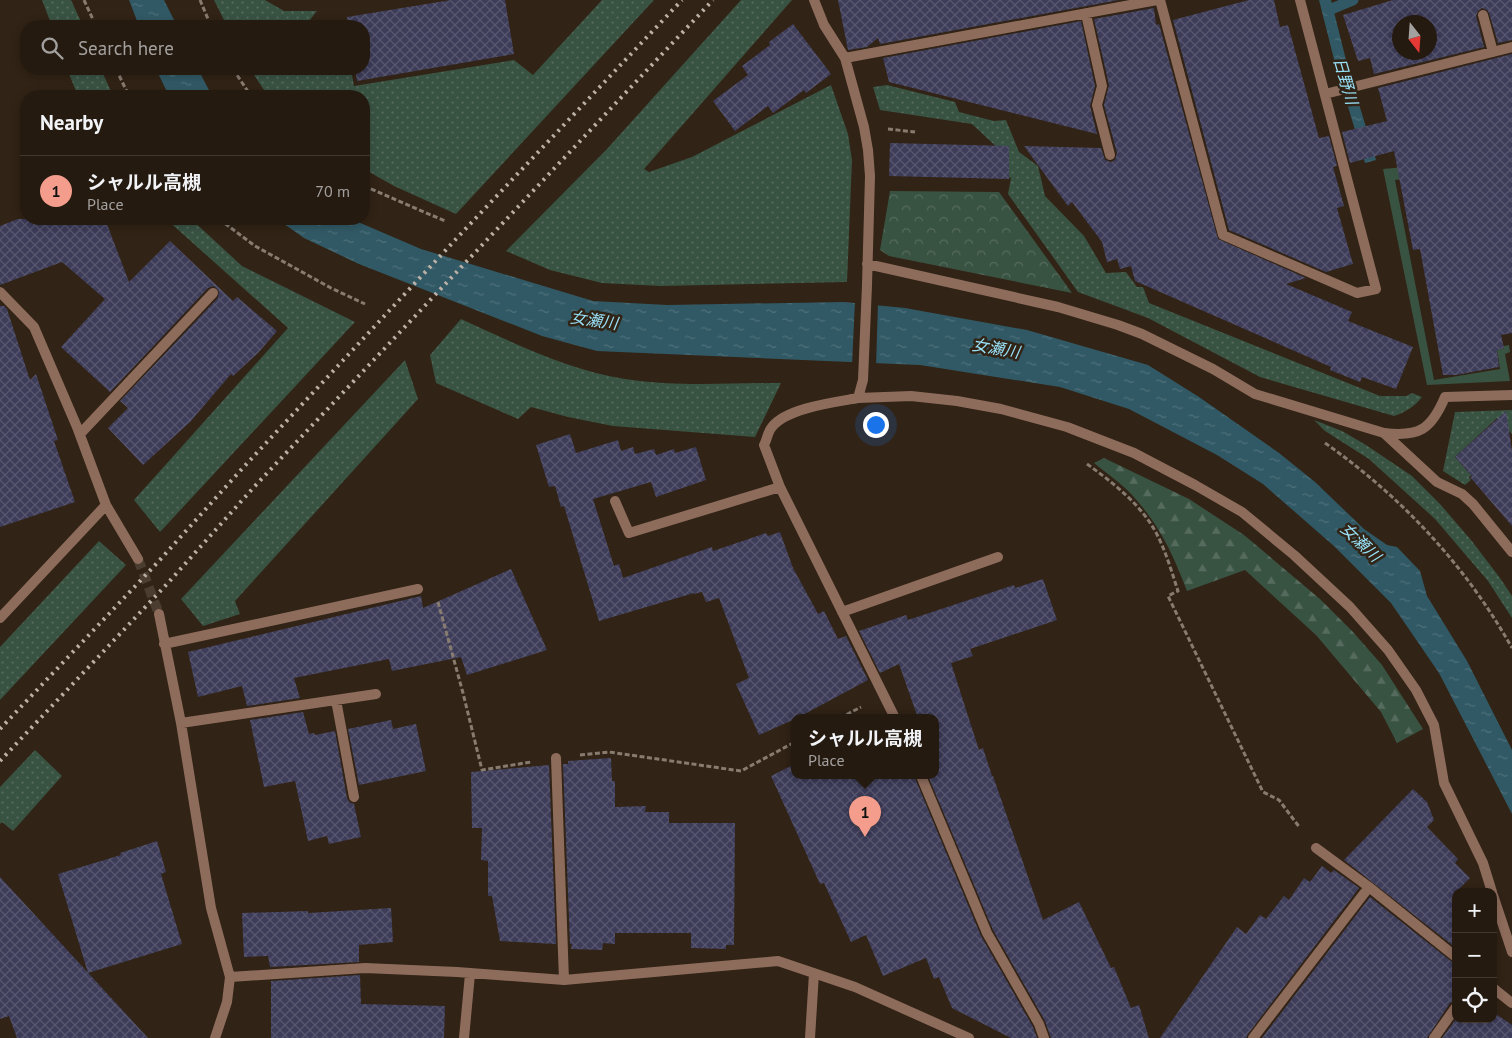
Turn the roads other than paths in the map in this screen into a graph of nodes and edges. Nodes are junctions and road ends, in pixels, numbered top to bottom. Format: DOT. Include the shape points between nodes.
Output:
graph roads {
  1 [pos="814,0"];
  2 [pos="1159,0"];
  3 [pos="1300,0"];
  4 [pos="1086,14"];
  5 [pos="1482,15"];
  6 [pos="1512,47"];
  7 [pos="1493,52"];
  8 [pos="845,58"];
  9 [pos="1325,94"];
  10 [pos="1110,155"];
  11 [pos="867,264"];
  12 [pos="0,292"];
  13 [pos="213,294"];
  14 [pos="1512,395"];
  15 [pos="858,398"];
  16 [pos="1384,433"];
  17 [pos="80,434"];
  18 [pos="780,487"];
  19 [pos="615,501"];
  20 [pos="106,505"];
  21 [pos="1512,552"];
  22 [pos="998,556"];
  23 [pos="138,558"];
  24 [pos="418,588"];
  25 [pos="842,612"];
  26 [pos="159,614"];
  27 [pos="0,618"];
  28 [pos="164,644"];
  29 [pos="376,694"];
  30 [pos="336,700"];
  31 [pos="893,714"];
  32 [pos="181,723"];
  33 [pos="556,758"];
  34 [pos="922,779"];
  35 [pos="354,797"];
  36 [pos="1316,848"];
  37 [pos="1369,887"];
  38 [pos="1491,888"];
  39 [pos="1497,905"];
  40 [pos="1512,952"];
  41 [pos="1452,954"];
  42 [pos="814,973"];
  43 [pos="470,974"];
  44 [pos="230,977"];
  45 [pos="564,980"];
  46 [pos="1497,991"];
  47 [pos="1512,1003"];
  48 [pos="1452,1013"];
  49 [pos="215,1038"];
  50 [pos="464,1038"];
  51 [pos="810,1038"];
  52 [pos="969,1038"];
  53 [pos="1044,1038"];
  54 [pos="1253,1038"];
  55 [pos="1434,1038"];
  1 -- 8 [label="street"];
  2 -- 4 [label="street"];
  2 -- 9 [label="street" via="1223,235 1357,293 1376,289"];
  3 -- 9 [label="street"];
  4 -- 8 [label="street"];
  4 -- 10 [label="street" via="1102,86 1097,105"];
  5 -- 7 [label="street"];
  6 -- 7 [label="street"];
  7 -- 9 [label="street"];
  8 -- 11 [label="street" via="868,150"];
  11 -- 15 [label="street" via="863,380"];
  11 -- 16 [label="street" via="1058,307 1118,325 1213,368 1255,394"];
  12 -- 17 [label="street" via="34,328"];
  13 -- 17 [label="street"];
  14 -- 16 [label="street" via="1445,398 1430,424 1416,433"];
  15 -- 18 [label="street" via="791,413 772,426 764,445"];
  15 -- 38 [label="street" via="912,396 957,401 1002,409 1067,427 1134,453 1242,512 1350,607 1388,650 1416,690 1434,726 1444,784 1483,862"];
  16 -- 21 [label="street" via="1437,482 1462,494 1473,504"];
  17 -- 20 [label="street"];
  18 -- 19 [label="street" via="629,533"];
  18 -- 25 [label="street"];
  20 -- 23 [label="street"];
  20 -- 27 [label="street"];
  22 -- 25 [label="street"];
  24 -- 28 [label="street"];
  25 -- 31 [label="street"];
  26 -- 28 [label="street"];
  28 -- 32 [label="street"];
  29 -- 30 [label="street"];
  30 -- 32 [label="street"];
  30 -- 35 [label="street"];
  32 -- 44 [label="street" via="211,908"];
  33 -- 45 [label="street"];
  34 -- 53 [label="street" via="987,932"];
  36 -- 37 [label="street"];
  37 -- 41 [label="street"];
  37 -- 54 [label="street"];
  39 -- 40 [label="street"];
  42 -- 45 [label="street" via="778,961"];
  42 -- 51 [label="street"];
  42 -- 52 [label="street" via="855,987"];
  43 -- 44 [label="street" via="365,968"];
  43 -- 45 [label="street"];
  43 -- 50 [label="street"];
  44 -- 49 [label="street" via="227,1002"];
  46 -- 47 [label="street"];
  48 -- 55 [label="street"];
}
